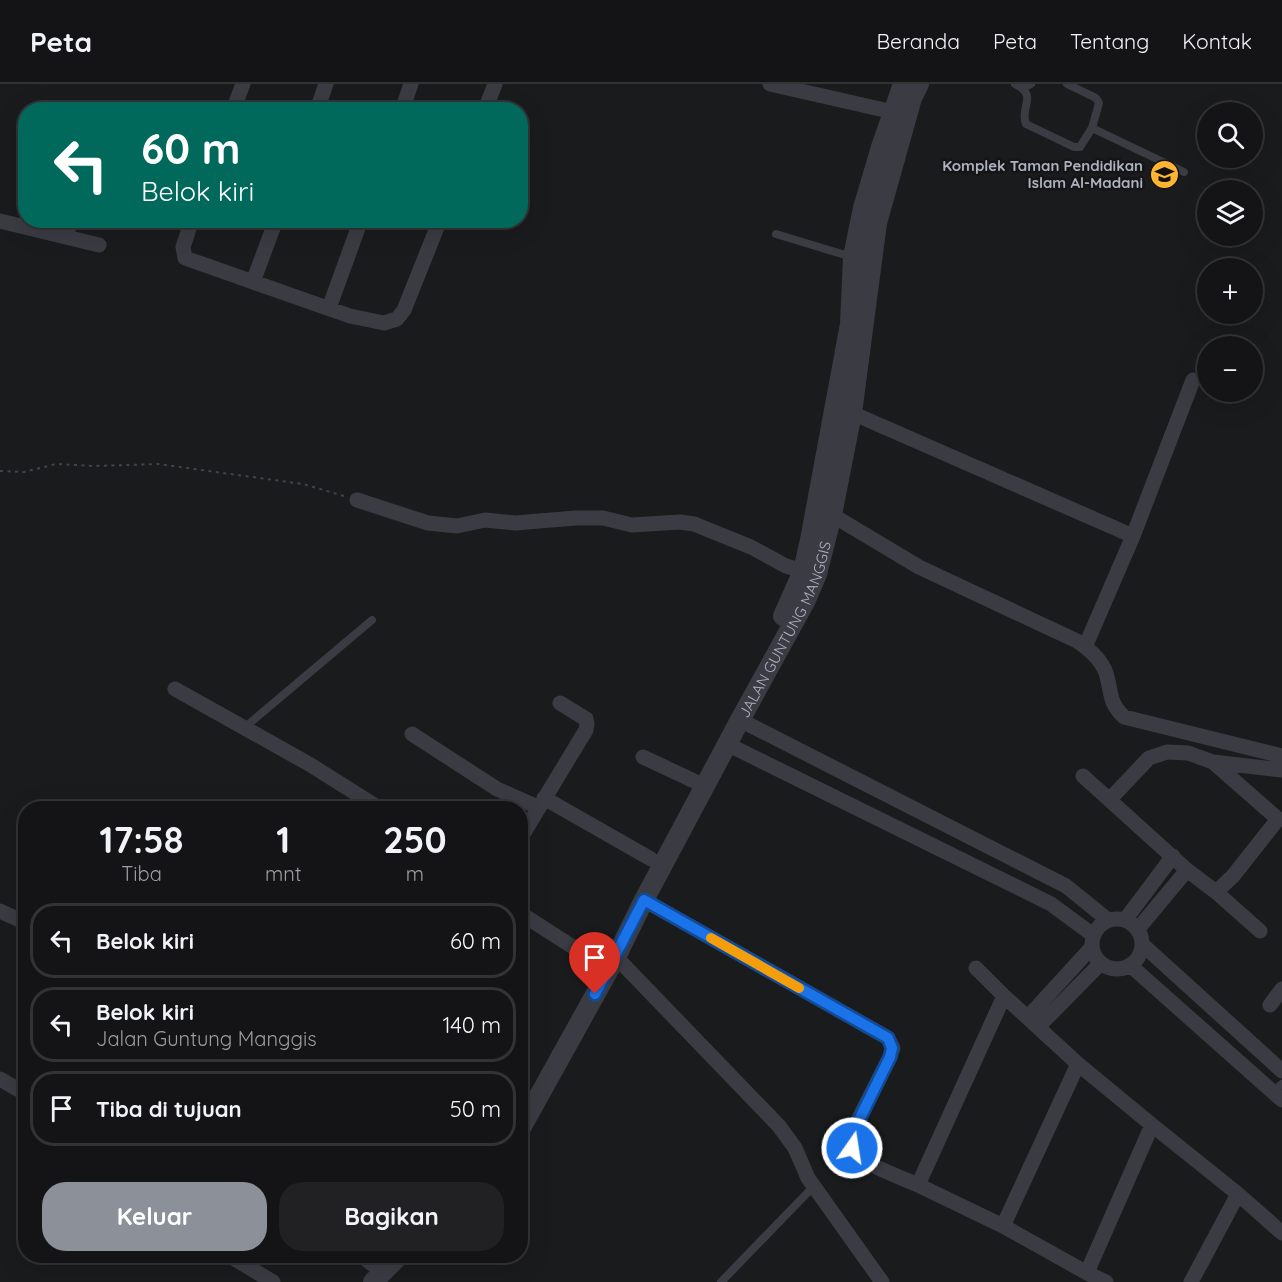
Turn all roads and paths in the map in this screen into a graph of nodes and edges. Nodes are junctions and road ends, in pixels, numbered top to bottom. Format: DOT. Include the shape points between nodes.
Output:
graph roads {
  1 [pos="243,84"];
  2 [pos="326,84"];
  3 [pos="411,84"];
  4 [pos="495,84"];
  5 [pos="770,84"];
  6 [pos="903,84"];
  7 [pos="919,84"];
  8 [pos="1014,84"];
  9 [pos="1031,84"];
  10 [pos="1067,84"];
  11 [pos="1023,88"];
  12 [pos="236,102"];
  13 [pos="320,102"];
  14 [pos="405,102"];
  15 [pos="488,102"];
  16 [pos="893,112"];
  17 [pos="1092,128"];
  18 [pos="1184,172"];
  19 [pos="0,221"];
  20 [pos="18,225"];
  21 [pos="29,228"];
  22 [pos="69,228"];
  23 [pos="189,228"];
  24 [pos="273,228"];
  25 [pos="358,228"];
  26 [pos="437,228"];
  27 [pos="776,234"];
  28 [pos="67,237"];
  29 [pos="99,245"];
  30 [pos="853,257"];
  31 [pos="253,282"];
  32 [pos="329,308"];
  33 [pos="1193,380"];
  34 [pos="852,412"];
  35 [pos="0,471"];
  36 [pos="357,500"];
  37 [pos="832,515"];
  38 [pos="1133,536"];
  39 [pos="803,571"];
  40 [pos="372,620"];
  41 [pos="1085,646"];
  42 [pos="175,689"];
  43 [pos="560,703"];
  44 [pos="740,720"];
  45 [pos="244,728"];
  46 [pos="412,734"];
  47 [pos="727,744"];
  48 [pos="1282,756"];
  49 [pos="643,757"];
  50 [pos="1213,762"];
  51 [pos="1282,770"];
  52 [pos="1083,776"];
  53 [pos="694,781"];
  54 [pos="1110,799"];
  55 [pos="368,801"];
  56 [pos="541,803"];
  57 [pos="1280,816"];
  58 [pos="528,825"];
  59 [pos="1173,856"];
  60 [pos="651,859"];
  61 [pos="1187,870"];
  62 [pos="1216,892"];
  63 [pos="644,900"];
  64 [pos="0,911"];
  65 [pos="528,917"];
  66 [pos="18,919"];
  67 [pos="1108,920"];
  68 [pos="1125,920"];
  69 [pos="1138,929"];
  70 [pos="1260,931"];
  71 [pos="1093,941"];
  72 [pos="1143,945"];
  73 [pos="607,960"];
  74 [pos="1101,963"];
  75 [pos="1131,966"];
  76 [pos="976,968"];
  77 [pos="1282,989"];
  78 [pos="1004,996"];
  79 [pos="1270,1005"];
  80 [pos="1034,1022"];
  81 [pos="1078,1064"];
  82 [pos="1282,1071"];
  83 [pos="0,1079"];
  84 [pos="18,1089"];
  85 [pos="528,1090"];
  86 [pos="1279,1092"];
  87 [pos="528,1114"];
  88 [pos="1152,1125"];
  89 [pos="918,1185"];
  90 [pos="814,1186"];
  91 [pos="1238,1194"];
  92 [pos="1003,1226"];
  93 [pos="1282,1233"];
  94 [pos="242,1263"];
  95 [pos="373,1265"];
  96 [pos="1089,1274"];
  97 [pos="273,1282"];
  98 [pos="358,1282"];
  99 [pos="721,1282"];
  100 [pos="882,1282"];
  101 [pos="1106,1282"];
  102 [pos="1191,1282"];
  1 -- 12 [label="street"];
  2 -- 13 [label="street"];
  3 -- 14 [label="street"];
  4 -- 15 [label="street"];
  5 -- 16 [label="street"];
  6 -- 16 [label="street, JALAN GUNTUNG MANGGIS"];
  7 -- 34 [label="street, JALAN GUNTUNG MANGGIS" via="877,223"];
  8 -- 11 [label="lane"];
  9 -- 11 [label="lane"];
  10 -- 17 [label="lane" via="1098,100"];
  11 -- 17 [label="lane" via="1028,99 1024,120 1029,126 1077,147 1083,146"];
  16 -- 30 [label="street, JALAN GUNTUNG MANGGIS" via="863,208"];
  17 -- 18 [label="lane"];
  19 -- 20 [label="street"];
  21 -- 28 [label="street"];
  22 -- 28 [label="street"];
  23 -- 31 [label="street" via="183,247 185,258"];
  24 -- 31 [label="street"];
  25 -- 32 [label="street"];
  26 -- 32 [label="street" via="398,319 384,323"];
  27 -- 30 [label="lane"];
  28 -- 29 [label="street"];
  30 -- 39 [label="street, JALAN GUNTUNG MANGGIS" via="850,324"];
  31 -- 32 [label="street"];
  33 -- 38 [label="street"];
  34 -- 37 [label="street, JALAN GUNTUNG MANGGIS"];
  34 -- 38 [label="street"];
  35 -- 36 [label="path" via="24,472 56,464 158,464 303,484"];
  36 -- 39 [label="street" via="428,523 457,526 486,520 515,523 576,518 603,518 632,525 694,524"];
  37 -- 41 [label="street" via="919,567"];
  37 -- 44 [label="street, JALAN GUNTUNG MANGGIS" via="817,574 805,602"];
  38 -- 41 [label="street"];
  39 -- 53 [label="street, JALAN GUNTUNG MANGGIS" via="787,609"];
  40 -- 45 [label="lane"];
  41 -- 48 [label="street" via="1106,671 1111,699 1124,717"];
  42 -- 45 [label="street"];
  43 -- 56 [label="street" via="586,719 586,730"];
  44 -- 47 [label="street, JALAN GUNTUNG MANGGIS"];
  44 -- 67 [label="street" via="1066,886"];
  45 -- 55 [label="street"];
  46 -- 56 [label="street" via="496,789"];
  47 -- 63 [label="street, JALAN GUNTUNG MANGGIS"];
  47 -- 71 [label="street" via="1051,904"];
  49 -- 53 [label="street"];
  50 -- 51 [label="street"];
  50 -- 54 [label="street" via="1178,752 1149,758"];
  50 -- 57 [label="street"];
  52 -- 54 [label="street"];
  53 -- 60 [label="street, JALAN GUNTUNG MANGGIS"];
  54 -- 59 [label="street"];
  56 -- 58 [label="street"];
  56 -- 60 [label="street"];
  57 -- 62 [label="street"];
  59 -- 61 [label="street"];
  59 -- 68 [label="street"];
  60 -- 73 [label="street, JALAN GUNTUNG MANGGIS"];
  61 -- 62 [label="street"];
  61 -- 69 [label="street"];
  62 -- 70 [label="street"];
  63 -- 73 [label="street, JALAN GUNTUNG MANGGIS"];
  63 -- 89 [label="street" via="888,1038 890,1057 854,1130 852,1148 859,1158"];
  64 -- 66 [label="street"];
  65 -- 73 [label="street"];
  67 -- 68 [label="street"];
  67 -- 71 [label="street" via="1099,926"];
  68 -- 69 [label="street"];
  69 -- 72 [label="street"];
  71 -- 74 [label="street" via="1096,959"];
  71 -- 80 [label="street"];
  72 -- 75 [label="street" via="1140,957"];
  72 -- 82 [label="street"];
  73 -- 85 [label="street, JALAN GUNTUNG MANGGIS"];
  73 -- 87 [label="street, JALAN GUNTUNG MANGGIS"];
  73 -- 90 [label="street" via="779,1126"];
  74 -- 75 [label="street" via="1118,970"];
  74 -- 80 [label="street"];
  75 -- 86 [label="street"];
  76 -- 78 [label="street"];
  77 -- 79 [label="street"];
  78 -- 80 [label="street"];
  78 -- 89 [label="street"];
  80 -- 81 [label="street"];
  81 -- 88 [label="street"];
  81 -- 92 [label="street"];
  83 -- 84 [label="street"];
  88 -- 91 [label="street"];
  88 -- 96 [label="street" via="1094,1254"];
  89 -- 92 [label="street"];
  90 -- 99 [label="lane"];
  90 -- 100 [label="street"];
  91 -- 93 [label="street"];
  91 -- 102 [label="street"];
  92 -- 96 [label="street"];
  94 -- 97 [label="street"];
  95 -- 98 [label="street"];
  96 -- 101 [label="street"];
}
